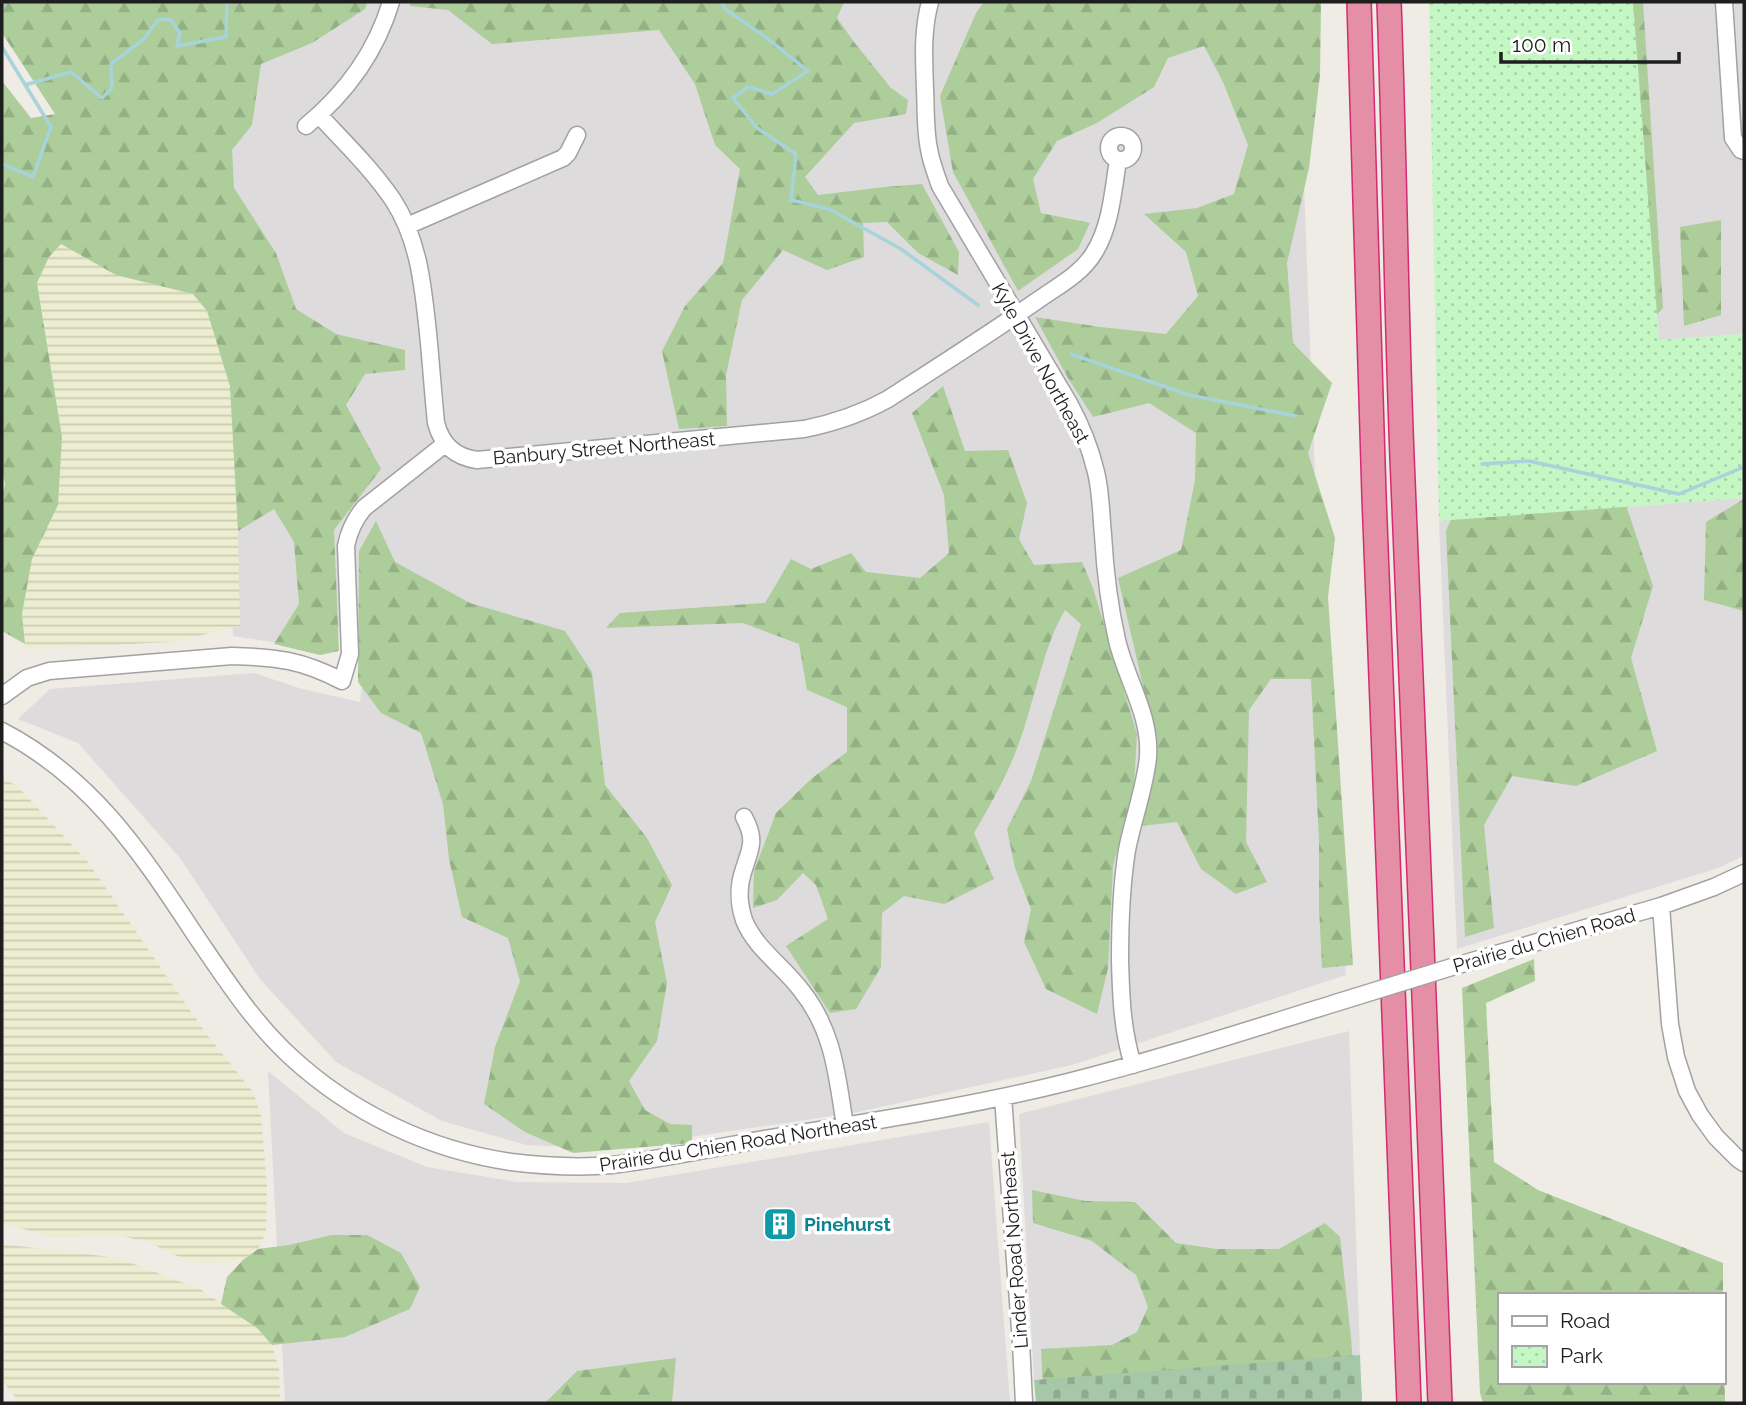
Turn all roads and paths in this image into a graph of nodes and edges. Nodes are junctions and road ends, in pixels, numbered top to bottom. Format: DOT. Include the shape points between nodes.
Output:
graph roads {
  1 [pos="391,2"];
  2 [pos="930,2"];
  3 [pos="1359,2"];
  4 [pos="1390,2"];
  5 [pos="1724,2"];
  6 [pos="1738,107"];
  7 [pos="319,115"];
  8 [pos="306,126"];
  9 [pos="577,135"];
  10 [pos="1744,151"];
  11 [pos="1118,160"];
  12 [pos="407,226"];
  13 [pos="1017,315"];
  14 [pos="445,444"];
  15 [pos="2,696"];
  16 [pos="2,731"];
  17 [pos="744,817"];
  18 [pos="1744,873"];
  19 [pos="1661,906"];
  20 [pos="1342,1001"];
  21 [pos="1133,1065"];
  22 [pos="1003,1097"];
  23 [pos="845,1126"];
  24 [pos="1744,1163"];
  25 [pos="1024,1403"];
  26 [pos="1409,1403"];
  27 [pos="1440,1403"];
  1 -- 7 [label="street" via="366,60"];
  2 -- 13 [label="street, Kyle Drive Northeast" via="924,48 928,148 940,186"];
  3 -- 26 [label="highway"];
  4 -- 27 [label="highway" via="1403,478"];
  5 -- 6 [label="street"];
  6 -- 10 [label="street" via="1733,138"];
  7 -- 8 [label="street"];
  7 -- 12 [label="street" via="378,179"];
  9 -- 12 [label="street" via="563,158"];
  11 -- 13 [label="street, Banbury Street Northeast" via="1107,223 1092,256 1078,272"];
  12 -- 14 [label="street" via="423,280 436,423"];
  13 -- 14 [label="street, Banbury Street Northeast" via="888,399 826,425 477,460 457,454"];
  13 -- 21 [label="street, Kyle Drive Northeast" via="1080,423 1091,452 1110,606 1144,717 1146,771 1128,847 1120,915 1123,1025"];
  14 -- 15 [label="street" via="354,520 346,546 350,654 342,681 296,662 232,656 49,671 27,678"];
  16 -- 23 [label="street, Prairie du Chien Road Northeast" via="59,768 106,812 140,853 234,993 286,1053 336,1093 401,1130 513,1162 593,1166"];
  17 -- 23 [label="street" via="752,847 740,887 743,916 755,940 799,987 821,1019 835,1059"];
  18 -- 19 [label="street, Prairie du Chien Road"];
  19 -- 20 [label="street, Prairie du Chien Road, bridge"];
  19 -- 24 [label="street" via="1670,1024 1686,1091 1716,1137"];
  20 -- 21 [label="street, Prairie du Chien Road Northeast"];
  21 -- 22 [label="street, Prairie du Chien Road Northeast"];
  22 -- 23 [label="street, Prairie du Chien Road Northeast"];
  22 -- 25 [label="street, Linder Road Northeast"];
}
